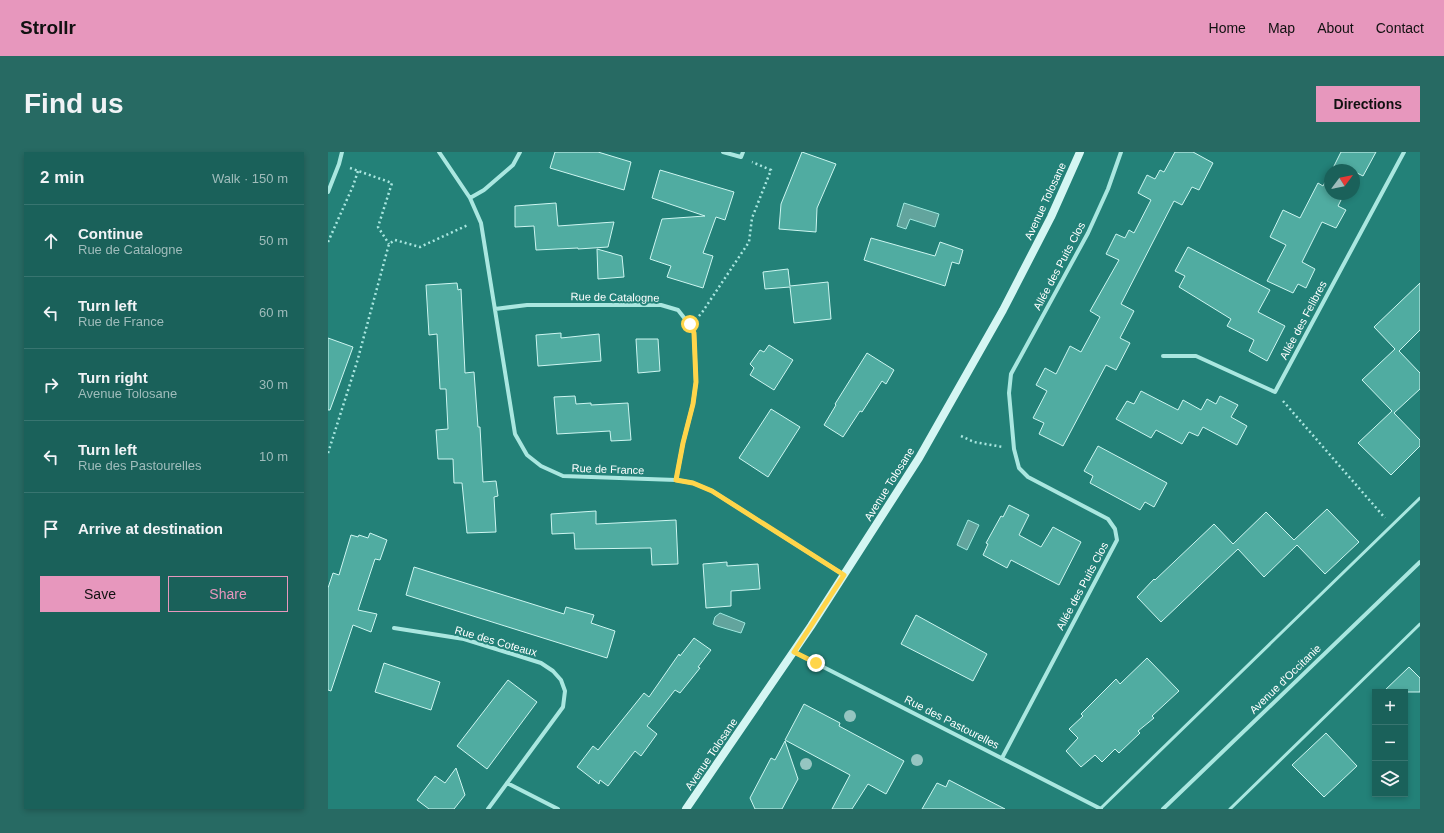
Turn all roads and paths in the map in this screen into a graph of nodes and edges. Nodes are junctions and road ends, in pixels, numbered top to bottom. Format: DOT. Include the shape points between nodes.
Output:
graph roads {
  1 [pos="342,152"];
  2 [pos="439,152"];
  3 [pos="520,152"];
  4 [pos="723,152"];
  5 [pos="1080,152"];
  6 [pos="1121,152"];
  7 [pos="1404,152"];
  8 [pos="742,154"];
  9 [pos="358,171"];
  10 [pos="366,173"];
  11 [pos="328,192"];
  12 [pos="470,198"];
  13 [pos="466,225"];
  14 [pos="328,242"];
  15 [pos="389,244"];
  16 [pos="495,309"];
  17 [pos="690,324"];
  18 [pos="1163,356"];
  19 [pos="1275,392"];
  20 [pos="961,436"];
  21 [pos="1014,449"];
  22 [pos="328,452"];
  23 [pos="676,480"];
  24 [pos="1420,498"];
  25 [pos="1392,526"];
  26 [pos="1420,562"];
  27 [pos="844,575"];
  28 [pos="1420,624"];
  29 [pos="394,628"];
  30 [pos="794,652"];
  31 [pos="1002,758"];
  32 [pos="507,783"];
  33 [pos="488,809"];
  34 [pos="558,809"];
  35 [pos="686,809"];
  36 [pos="1100,809"];
  37 [pos="1163,809"];
  38 [pos="1230,809"];
  1 -- 11 [label="street"];
  2 -- 12 [label="street, Rue de France"];
  3 -- 12 [label="street" via="513,165 484,190"];
  4 -- 8 [label="street"];
  5 -- 27 [label="main road, Avenue Tolosane" via="1052,216 980,352 919,458"];
  6 -- 21 [label="street, Allée des Puits Clos" via="1108,189 1088,232 1011,374 1009,393"];
  7 -- 19 [label="street, Allée des Felibres"];
  8 -- 17 [label="path" via="770,170 752,218 749,242 703,311"];
  9 -- 14 [label="path"];
  10 -- 15 [label="path" via="392,183 378,227"];
  12 -- 16 [label="street, Rue de France" via="481,223"];
  13 -- 15 [label="path" via="420,247 395,240"];
  15 -- 22 [label="path" via="357,362"];
  16 -- 17 [label="street, Rue de Catalogne" via="527,305 661,305 678,310"];
  16 -- 23 [label="street, Rue de France" via="515,434 527,455 541,466 563,476"];
  17 -- 23 [label="street" via="694,333 696,382"];
  18 -- 19 [label="street" via="1196,356"];
  19 -- 25 [label="path"];
  20 -- 21 [label="path" via="974,442"];
  21 -- 31 [label="street, Allée des Puits Clos" via="1019,468 1028,477 1108,519 1115,529 1117,540"];
  23 -- 27 [label="street, Rue de France" via="693,483 712,491"];
  24 -- 25 [label="lane"];
  25 -- 36 [label="lane"];
  26 -- 37 [label="street, Avenue d'Occitanie"];
  27 -- 30 [label="main road, Avenue Tolosane"];
  28 -- 38 [label="lane"];
  29 -- 32 [label="street, Rue des Coteaux" via="464,640 541,663 561,680 565,690 563,707"];
  30 -- 31 [label="street, Rue des Pastourelles"];
  30 -- 35 [label="main road, Avenue Tolosane"];
  31 -- 36 [label="street, Rue des Pastourelles"];
  32 -- 33 [label="street, Rue des Coteaux"];
  32 -- 34 [label="street"];
}
